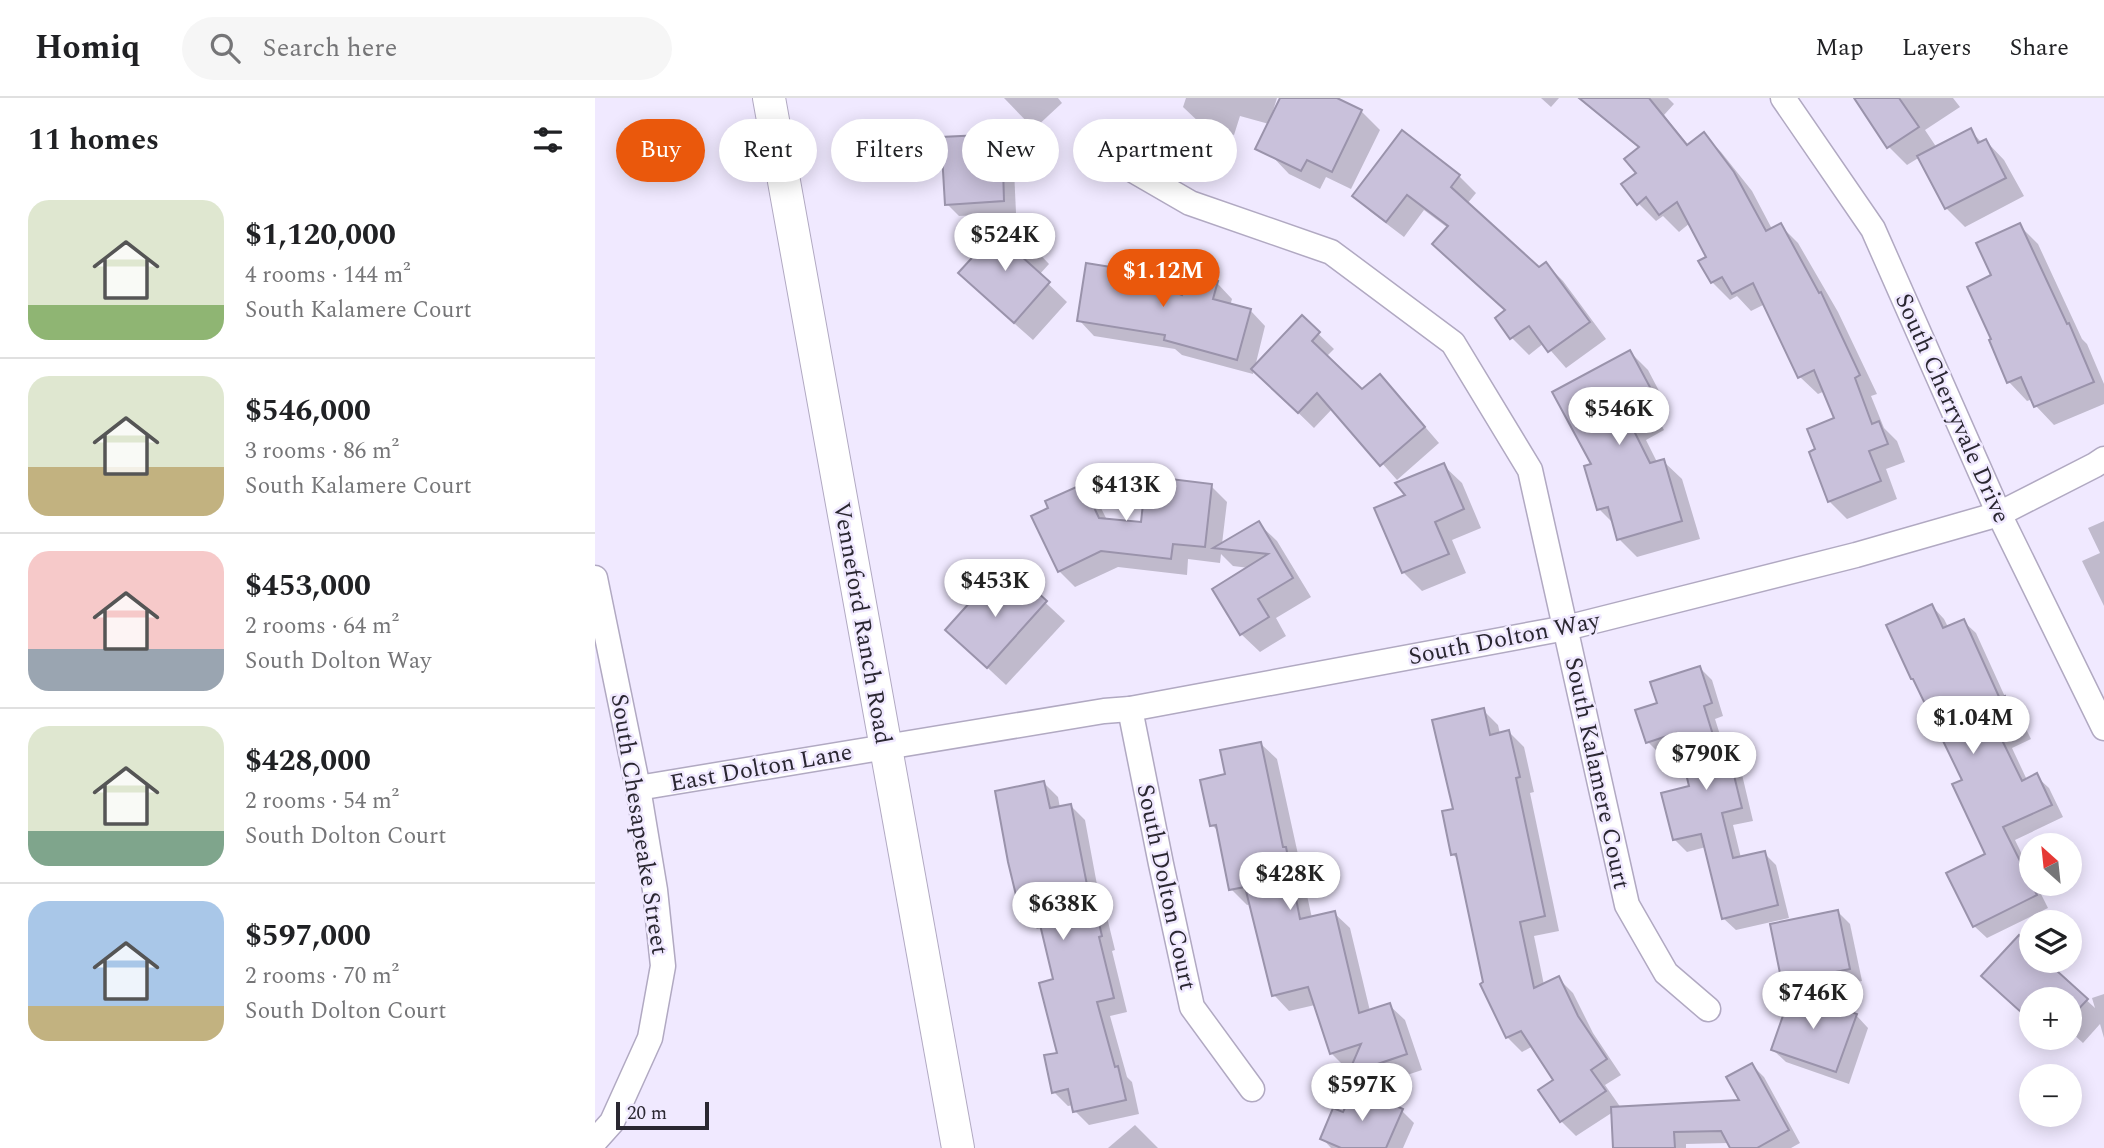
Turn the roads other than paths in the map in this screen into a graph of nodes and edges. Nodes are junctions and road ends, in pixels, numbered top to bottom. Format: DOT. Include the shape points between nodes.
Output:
graph roads {
  1 [pos="769,98"];
  2 [pos="1783,98"];
  3 [pos="1154,182"];
  4 [pos="2104,459"];
  5 [pos="1999,514"];
  6 [pos="595,578"];
  7 [pos="1566,628"];
  8 [pos="1130,709"];
  9 [pos="2104,728"];
  10 [pos="885,746"];
  11 [pos="638,788"];
  12 [pos="1708,1009"];
  13 [pos="1252,1089"];
  14 [pos="595,1140"];
  15 [pos="958,1148"];
  1 -- 10 [label="street, Venneford Ranch Road"];
  2 -- 5 [label="street, South Cherryvale Drive" via="1873,229"];
  3 -- 7 [label="street, South Kalamere Court" via="1191,203 1331,252 1453,343 1530,470"];
  4 -- 5 [label="street, South Dolton Way"];
  5 -- 7 [label="street, South Dolton Way"];
  5 -- 9 [label="street, South Cherryvale Drive"];
  6 -- 11 [label="street, South Chesapeake Street"];
  7 -- 8 [label="street, South Dolton Way"];
  7 -- 12 [label="street, South Kalamere Court" via="1627,905 1666,973"];
  8 -- 10 [label="street, South Dolton Way"];
  8 -- 13 [label="street, South Dolton Court" via="1192,1007"];
  10 -- 11 [label="street, East Dolton Lane"];
  10 -- 15 [label="street, Venneford Ranch Road"];
  11 -- 14 [label="street, South Chesapeake Street" via="663,966 650,1038 612,1122"];
}
